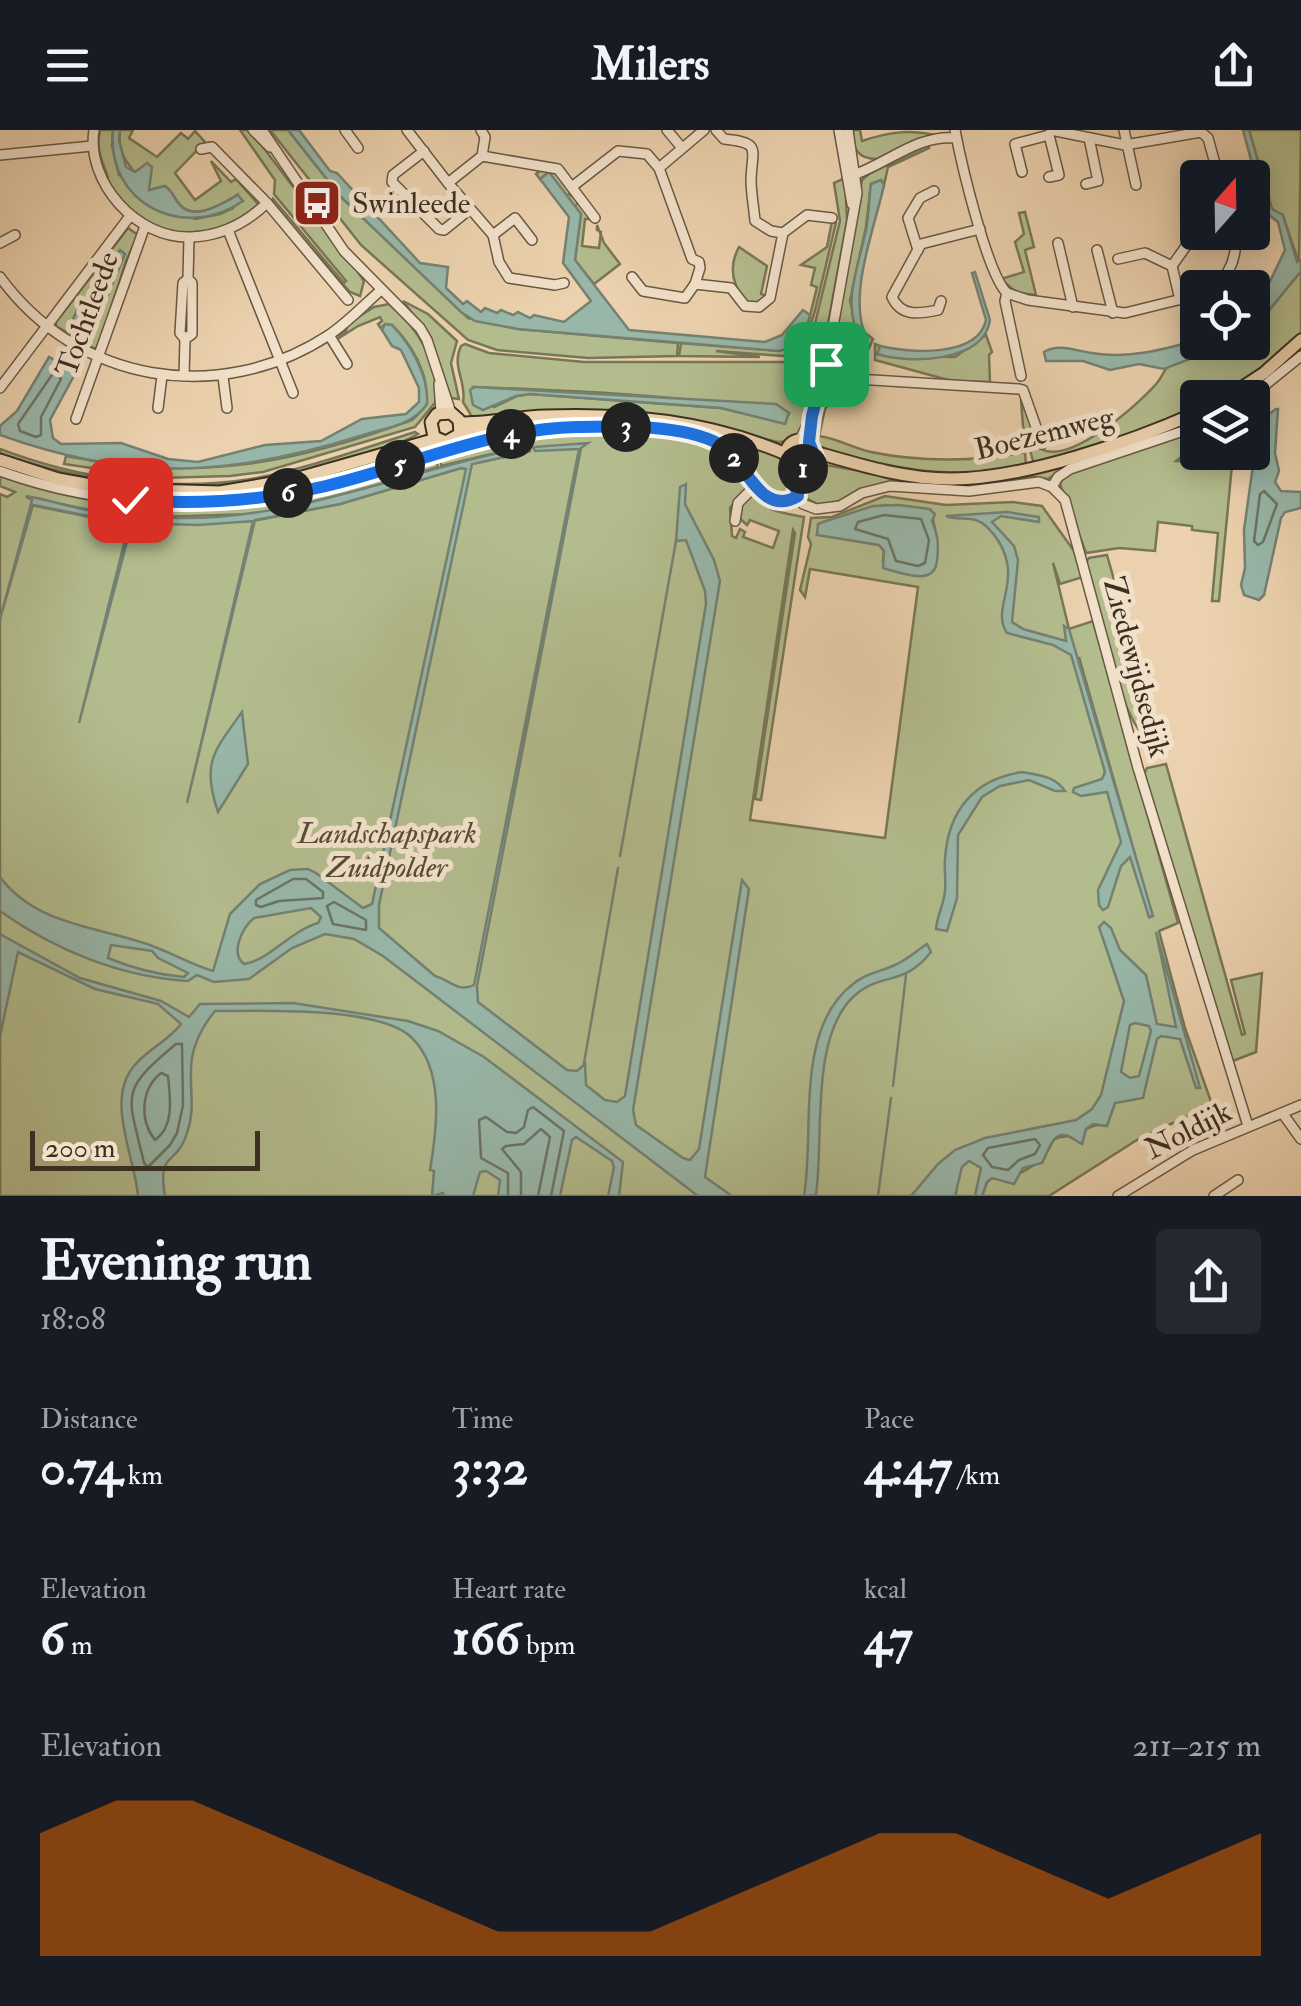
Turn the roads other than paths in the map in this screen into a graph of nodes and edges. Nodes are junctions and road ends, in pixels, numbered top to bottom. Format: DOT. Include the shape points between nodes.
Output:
graph roads {
  1 [pos="94,130"];
  2 [pos="253,130"];
  3 [pos="262,130"];
  4 [pos="345,130"];
  5 [pos="407,130"];
  6 [pos="668,130"];
  7 [pos="704,130"];
  8 [pos="716,130"];
  9 [pos="839,130"];
  10 [pos="848,130"];
  11 [pos="1124,130"];
  12 [pos="484,131"];
  13 [pos="1051,132"];
  14 [pos="955,134"];
  15 [pos="1087,135"];
  16 [pos="1125,145"];
  17 [pos="92,146"];
  18 [pos="272,148"];
  19 [pos="358,148"];
  20 [pos="682,148"];
  21 [pos="201,149"];
  22 [pos="424,150"];
  23 [pos="0,155"];
  24 [pos="482,156"];
  25 [pos="1214,160"];
  26 [pos="660,168"];
  27 [pos="853,170"];
  28 [pos="1022,172"];
  29 [pos="1048,177"];
  30 [pos="448,182"];
  31 [pos="1086,184"];
  32 [pos="1136,185"];
  33 [pos="572,186"];
  34 [pos="934,191"];
  35 [pos="268,203"];
  36 [pos="470,208"];
  37 [pos="130,216"];
  38 [pos="594,218"];
  39 [pos="832,218"];
  40 [pos="145,226"];
  41 [pos="228,230"];
  42 [pos="980,230"];
  43 [pos="782,233"];
  44 [pos="15,235"];
  45 [pos="493,235"];
  46 [pos="189,238"];
  47 [pos="532,240"];
  48 [pos="0,243"];
  49 [pos="1058,244"];
  50 [pos="918,250"];
  51 [pos="1097,250"];
  52 [pos="1183,250"];
  53 [pos="1118,260"];
  54 [pos="1172,266"];
  55 [pos="0,277"];
  56 [pos="632,277"];
  57 [pos="564,283"];
  58 [pos="695,284"];
  59 [pos="381,290"];
  60 [pos="1007,293"];
  61 [pos="348,300"];
  62 [pos="1180,300"];
  63 [pos="941,301"];
  64 [pos="1073,307"];
  65 [pos="1113,313"];
  66 [pos="48,328"];
  67 [pos="329,335"];
  68 [pos="1301,340"];
  69 [pos="1301,356"];
  70 [pos="96,358"];
  71 [pos="278,361"];
  72 [pos="347,364"];
  73 [pos="162,376"];
  74 [pos="184,376"];
  75 [pos="1021,376"];
  76 [pos="223,377"];
  77 [pos="824,377"];
  78 [pos="1253,380"];
  79 [pos="1270,381"];
  80 [pos="0,388"];
  81 [pos="293,393"];
  82 [pos="158,408"];
  83 [pos="226,408"];
  84 [pos="446,413"];
  85 [pos="1180,418"];
  86 [pos="76,419"];
  87 [pos="460,428"];
  88 [pos="1180,432"];
  89 [pos="433,434"];
  90 [pos="1042,444"];
  91 [pos="801,454"];
  92 [pos="0,460"];
  93 [pos="0,471"];
  94 [pos="755,486"];
  95 [pos="1052,486"];
  96 [pos="797,493"];
  97 [pos="735,521"];
  98 [pos="1301,1105"];
  99 [pos="1282,1114"];
  100 [pos="1248,1126"];
  101 [pos="1301,1139"];
  102 [pos="1238,1180"];
  103 [pos="1118,1196"];
  104 [pos="1214,1196"];
  1 -- 17 [label="street"];
  2 -- 18 [label="street"];
  3 -- 18 [label="street"];
  4 -- 19 [label="street"];
  5 -- 22 [label="street"];
  6 -- 20 [label="street"];
  7 -- 20 [label="street"];
  8 -- 43 [label="street" via="753,147 755,221"];
  9 -- 27 [label="street"];
  10 -- 27 [label="street"];
  11 -- 16 [label="street"];
  12 -- 24 [label="street"];
  13 -- 15 [label="street"];
  13 -- 28 [label="street" via="1015,144"];
  13 -- 29 [label="street" via="1059,175"];
  14 -- 27 [label="street"];
  14 -- 42 [label="street"];
  15 -- 16 [label="street"];
  15 -- 31 [label="street" via="1098,182"];
  16 -- 25 [label="street" via="1201,132"];
  16 -- 32 [label="street"];
  17 -- 23 [label="street"];
  17 -- 37 [label="street" via="102,184"];
  18 -- 59 [label="street" via="344,251"];
  20 -- 26 [label="street"];
  21 -- 35 [label="street" via="212,147"];
  22 -- 30 [label="street"];
  22 -- 36 [label="street" via="392,182 439,229"];
  24 -- 30 [label="street"];
  24 -- 33 [label="street" via="558,169"];
  26 -- 33 [label="street" via="647,154 618,151"];
  26 -- 58 [label="street" via="692,259 699,262"];
  27 -- 77 [label="street" via="857,193"];
  30 -- 36 [label="street"];
  33 -- 38 [label="street"];
  34 -- 50 [label="street" via="920,198 908,218"];
  35 -- 41 [label="street"];
  35 -- 61 [label="street"];
  36 -- 45 [label="street"];
  37 -- 40 [label="street"];
  37 -- 66 [label="street, Tochtleede"];
  39 -- 43 [label="street" via="807,215"];
  40 -- 46 [label="street"];
  40 -- 70 [label="street, Tochtleede"];
  41 -- 46 [label="street"];
  41 -- 71 [label="street"];
  42 -- 50 [label="street"];
  42 -- 60 [label="street"];
  43 -- 58 [label="street" via="770,298 759,307 744,306 731,288"];
  44 -- 48 [label="street"];
  45 -- 47 [label="street" via="516,218"];
  45 -- 57 [label="street" via="508,278"];
  46 -- 74 [label="street" via="192,334 185,339"];
  49 -- 64 [label="street"];
  50 -- 63 [label="street" via="892,297 896,306 914,315 938,310"];
  51 -- 65 [label="street"];
  52 -- 54 [label="street"];
  53 -- 54 [label="street" via="1145,253"];
  54 -- 62 [label="street"];
  55 -- 66 [label="street"];
  56 -- 58 [label="street" via="644,291 685,298"];
  59 -- 67 [label="street"];
  59 -- 84 [label="street" via="427,340"];
  60 -- 64 [label="street"];
  60 -- 75 [label="street"];
  62 -- 65 [label="street"];
  64 -- 65 [label="street"];
  66 -- 70 [label="street"];
  66 -- 80 [label="street, Tochtleede"];
  67 -- 71 [label="street"];
  67 -- 72 [label="street"];
  68 -- 78 [label="main road"];
  69 -- 79 [label="street"];
  70 -- 73 [label="street"];
  70 -- 86 [label="street, Tochtleede"];
  71 -- 76 [label="street"];
  71 -- 81 [label="street"];
  73 -- 74 [label="street"];
  73 -- 82 [label="street"];
  74 -- 76 [label="street"];
  76 -- 83 [label="street"];
  77 -- 90 [label="street" via="1019,388"];
  77 -- 91 [label="street"];
  84 -- 87 [label="main road"];
  84 -- 89 [label="main road" via="432,419"];
  85 -- 91 [label="main road, Boezemweg" via="1048,464 983,478 912,476"];
  87 -- 89 [label="main road" via="449,442"];
  87 -- 91 [label="main road" via="508,420 639,417 693,424"];
  88 -- 95 [label="street" via="1070,469"];
  89 -- 92 [label="main road" via="262,487 220,492 114,489"];
  91 -- 96 [label="street"];
  93 -- 94 [label="street" via="91,496 176,504 236,501 326,486 498,436 616,427 716,443"];
  94 -- 96 [label="street" via="776,502"];
  94 -- 97 [label="street" via="738,503"];
  95 -- 96 [label="street" via="890,486 822,510 809,508"];
  95 -- 100 [label="street, Ziedewijdsedijk" via="1069,509 1143,786"];
  98 -- 99 [label="street, Noldijk"];
  99 -- 100 [label="street, Noldijk"];
  99 -- 101 [label="street"];
  100 -- 103 [label="street, Noldijk"];
  102 -- 104 [label="street"];
}
